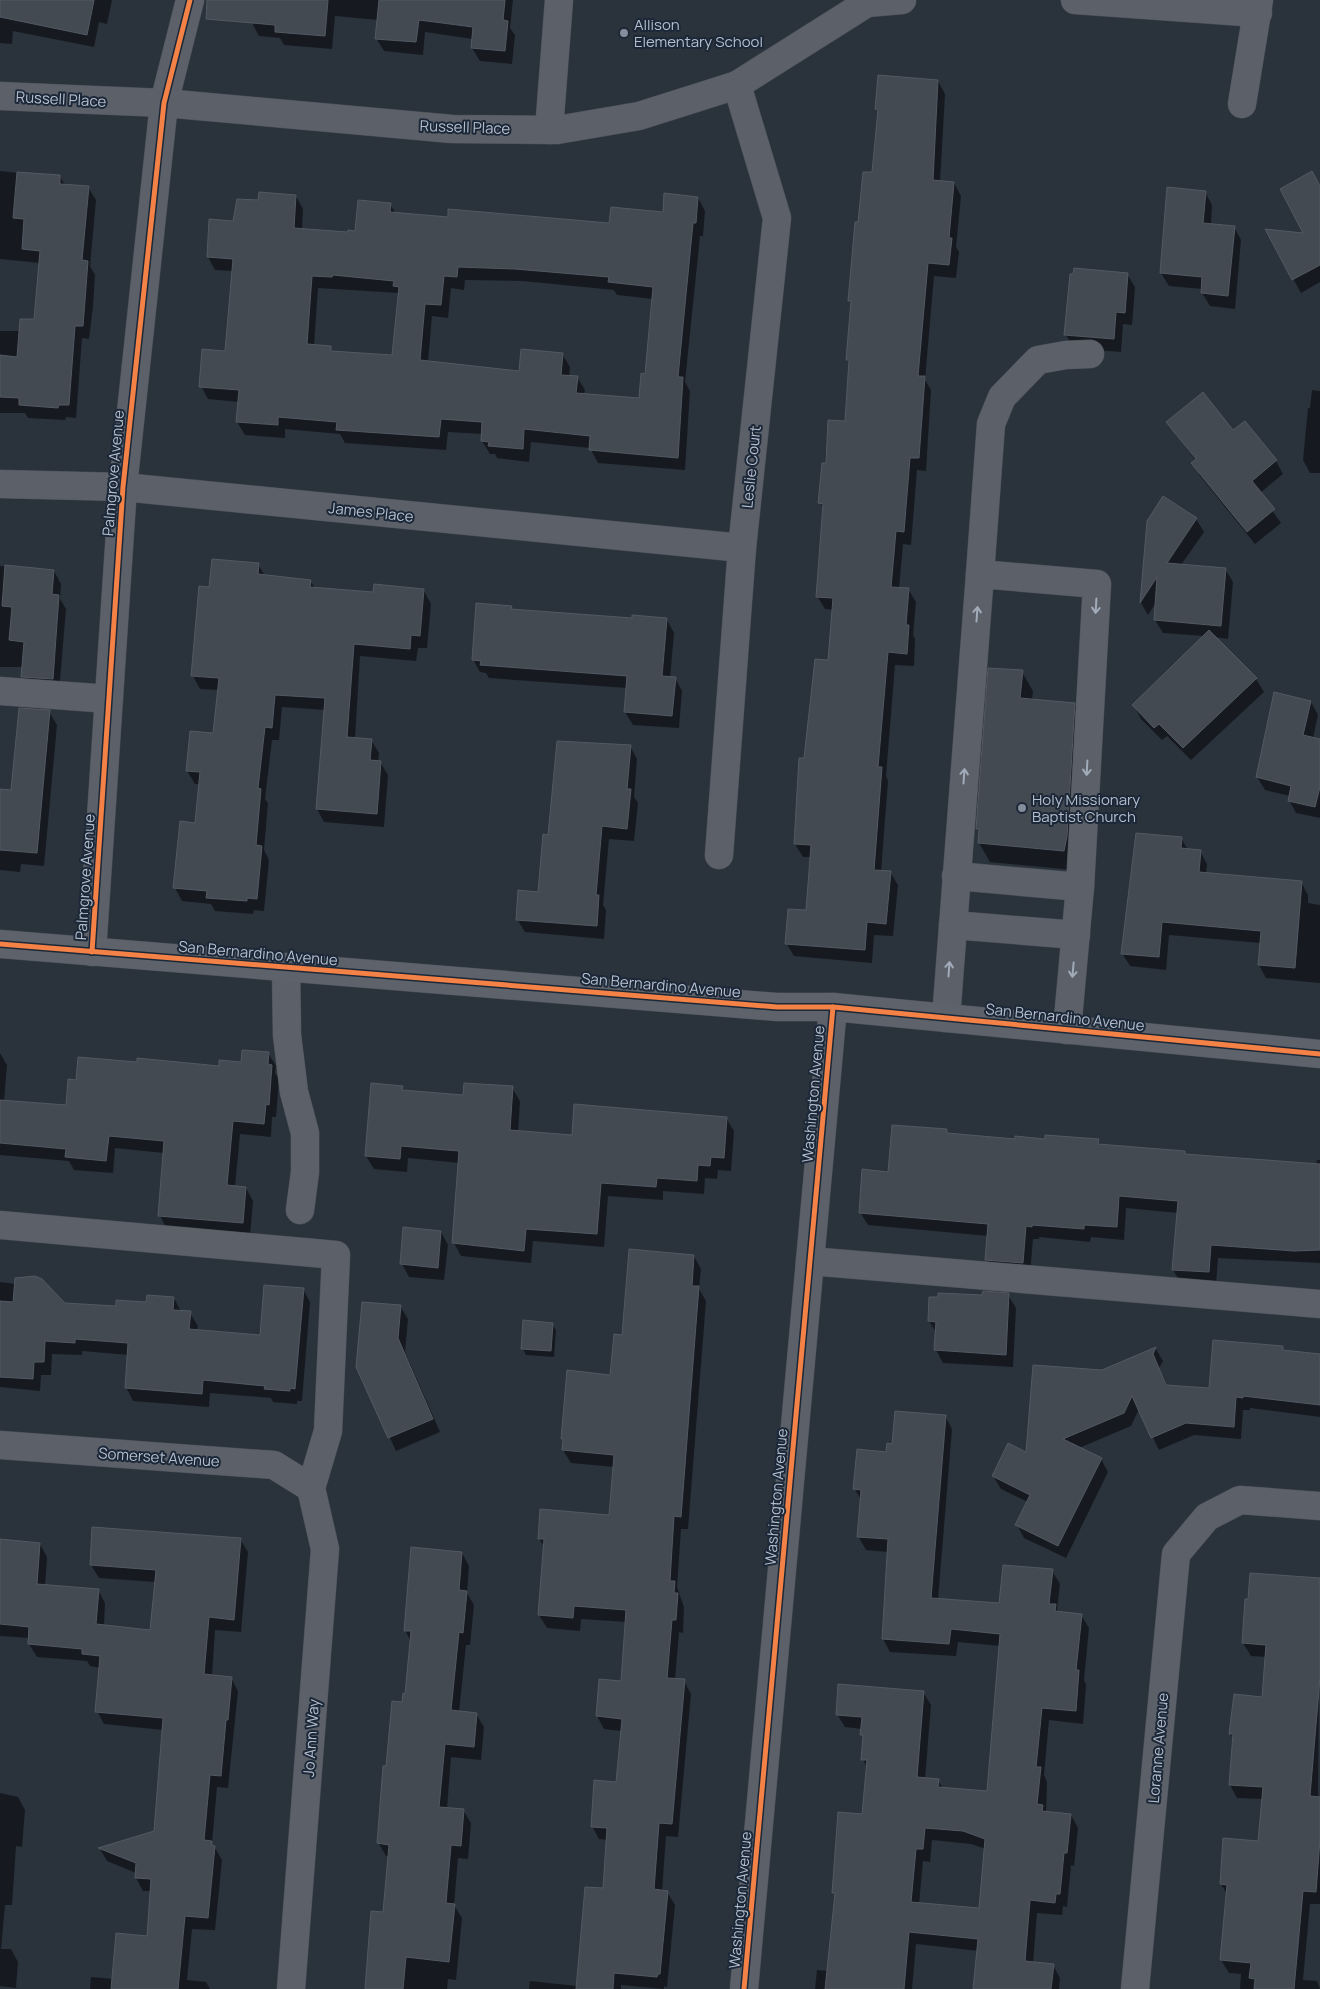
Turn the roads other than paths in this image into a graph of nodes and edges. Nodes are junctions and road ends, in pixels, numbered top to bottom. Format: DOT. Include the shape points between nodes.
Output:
graph roads {
  1 [pos="190,0"];
  2 [pos="559,0"];
  3 [pos="1076,0"];
  4 [pos="886,1"];
  5 [pos="1172,3"];
  6 [pos="1258,6"];
  7 [pos="737,84"];
  8 [pos="0,96"];
  9 [pos="164,103"];
  10 [pos="1242,104"];
  11 [pos="549,130"];
  12 [pos="1090,354"];
  13 [pos="0,484"];
  14 [pos="123,487"];
  15 [pos="742,548"];
  16 [pos="980,574"];
  17 [pos="0,691"];
  18 [pos="109,699"];
  19 [pos="719,855"];
  20 [pos="956,876"];
  21 [pos="1080,887"];
  22 [pos="953,925"];
  23 [pos="1076,935"];
  24 [pos="0,944"];
  25 [pos="92,952"];
  26 [pos="286,968"];
  27 [pos="834,1008"];
  28 [pos="946,1018"];
  29 [pos="1068,1030"];
  30 [pos="1320,1054"];
  31 [pos="300,1210"];
  32 [pos="0,1225"];
  33 [pos="810,1261"];
  34 [pos="1320,1304"];
  35 [pos="0,1445"];
  36 [pos="311,1488"];
  37 [pos="1320,1506"];
  38 [pos="291,1989"];
  39 [pos="744,1989"];
  40 [pos="1135,1989"];
  1 -- 9 [label="street, Palmgrove Avenue"];
  2 -- 11 [label="street"];
  3 -- 5 [label="street"];
  4 -- 7 [label="street, Russell Place" via="867,3"];
  5 -- 6 [label="street"];
  6 -- 10 [label="street"];
  7 -- 11 [label="street, Russell Place" via="639,116"];
  7 -- 15 [label="street, Leslie Court" via="777,218"];
  8 -- 9 [label="street, Russell Place"];
  9 -- 11 [label="street, Russell Place" via="452,128"];
  9 -- 14 [label="street, Palmgrove Avenue"];
  12 -- 16 [label="street" via="1038,360 1002,397 992,424"];
  13 -- 14 [label="street, James Place"];
  14 -- 15 [label="street, James Place"];
  14 -- 18 [label="street, Palmgrove Avenue"];
  15 -- 19 [label="street, Leslie Court"];
  20 -- 16 [label="street, one-way"];
  16 -- 21 [label="street, one-way" via="1097,584"];
  17 -- 18 [label="street"];
  18 -- 25 [label="street, Palmgrove Avenue"];
  20 -- 21 [label="street"];
  20 -- 22 [label="street"];
  21 -- 23 [label="street"];
  22 -- 23 [label="street"];
  28 -- 22 [label="street, one-way"];
  23 -- 29 [label="street, one-way"];
  24 -- 25 [label="main road, San Bernardino Avenue"];
  25 -- 26 [label="main road, San Bernardino Avenue"];
  26 -- 27 [label="main road, San Bernardino Avenue" via="777,1007"];
  26 -- 31 [label="street" via="287,1035 294,1092 305,1133 305,1172"];
  27 -- 28 [label="main road, San Bernardino Avenue"];
  27 -- 33 [label="street, Washington Avenue"];
  28 -- 29 [label="main road, San Bernardino Avenue"];
  29 -- 30 [label="main road, San Bernardino Avenue"];
  32 -- 36 [label="street" via="336,1255 328,1431"];
  33 -- 34 [label="street"];
  33 -- 39 [label="street, Washington Avenue"];
  35 -- 36 [label="street, Somerset Avenue" via="274,1465"];
  36 -- 38 [label="street, Jo Ann Way" via="325,1549"];
  37 -- 40 [label="street, Loranne Avenue" via="1240,1500 1207,1517 1176,1554"];
}
